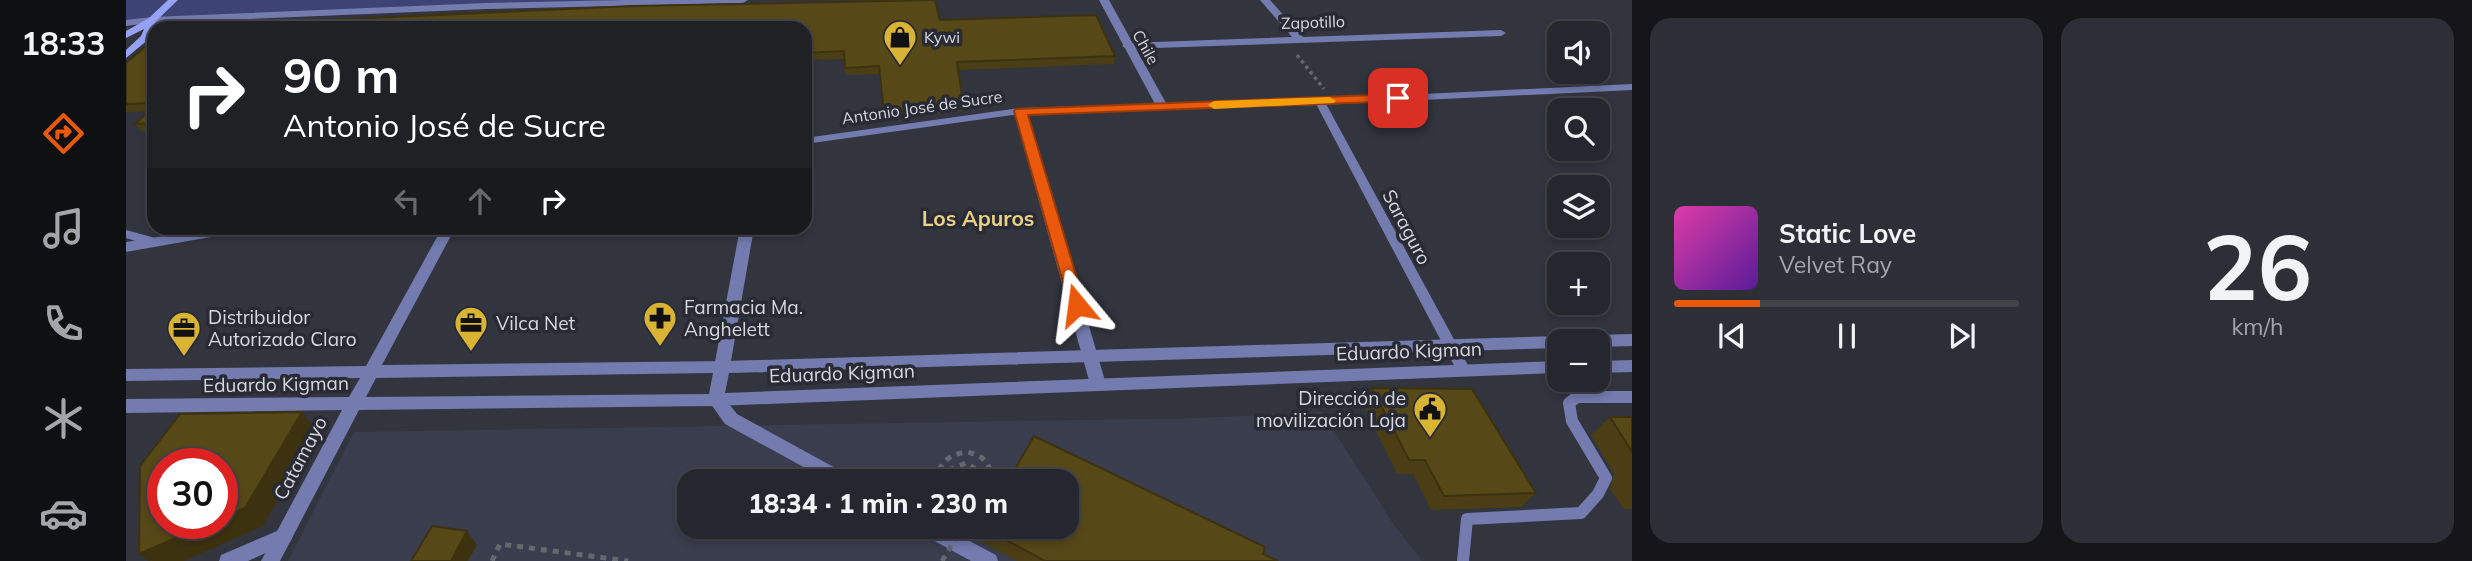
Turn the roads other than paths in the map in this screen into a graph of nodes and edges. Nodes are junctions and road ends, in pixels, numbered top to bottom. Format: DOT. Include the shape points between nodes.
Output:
graph roads {
  1 [pos="173,0"];
  2 [pos="743,0"];
  3 [pos="1104,0"];
  4 [pos="1265,0"];
  5 [pos="607,1"];
  6 [pos="155,17"];
  7 [pos="149,21"];
  8 [pos="153,21"];
  9 [pos="147,22"];
  10 [pos="126,23"];
  11 [pos="1501,33"];
  12 [pos="126,35"];
  13 [pos="147,35"];
  14 [pos="1299,38"];
  15 [pos="1127,46"];
  16 [pos="126,55"];
  17 [pos="1632,87"];
  18 [pos="1327,101"];
  19 [pos="1162,107"];
  20 [pos="1020,111"];
  21 [pos="812,140"];
  22 [pos="126,234"];
  23 [pos="196,235"];
  24 [pos="444,235"];
  25 [pos="746,235"];
  26 [pos="154,242"];
  27 [pos="126,247"];
  28 [pos="1632,340"];
  29 [pos="1610,341"];
  30 [pos="1547,342"];
  31 [pos="1447,345"];
  32 [pos="1092,357"];
  33 [pos="1610,366"];
  34 [pos="1632,366"];
  35 [pos="722,367"];
  36 [pos="1547,367"];
  37 [pos="1463,369"];
  38 [pos="371,370"];
  39 [pos="126,375"];
  40 [pos="1098,384"];
  41 [pos="1632,397"];
  42 [pos="716,400"];
  43 [pos="353,404"];
  44 [pos="126,406"];
  45 [pos="822,469"];
  46 [pos="284,536"];
  47 [pos="948,539"];
  48 [pos="228,561"];
  49 [pos="270,561"];
  50 [pos="989,561"];
  51 [pos="1463,561"];
  1 -- 6 [label="main road"];
  2 -- 5 [label="street"];
  3 -- 15 [label="street, Chile"];
  4 -- 14 [label="street"];
  5 -- 6 [label="street"];
  6 -- 7 [label="main road"];
  6 -- 8 [label="main road"];
  6 -- 10 [label="street"];
  9 -- 12 [label="main road"];
  11 -- 14 [label="street, Zapotillo"];
  13 -- 16 [label="main road"];
  14 -- 15 [label="street, Zapotillo"];
  15 -- 19 [label="street, Chile"];
  17 -- 18 [label="street, Antonio José de Sucre"];
  18 -- 19 [label="street, Antonio José de Sucre"];
  18 -- 31 [label="street, Saraguro"];
  19 -- 20 [label="street, Antonio José de Sucre"];
  20 -- 21 [label="street, Antonio José de Sucre"];
  20 -- 32 [label="street"];
  22 -- 26 [label="street"];
  23 -- 26 [label="street"];
  24 -- 38 [label="street, Catamayo"];
  25 -- 35 [label="street"];
  26 -- 27 [label="street"];
  28 -- 29 [label="street"];
  30 -- 31 [label="street, Eduardo Kigman"];
  31 -- 32 [label="street, Eduardo Kigman"];
  31 -- 37 [label="street, Saraguro"];
  32 -- 35 [label="street, Eduardo Kigman"];
  32 -- 40 [label="street"];
  33 -- 34 [label="street"];
  35 -- 38 [label="street, Eduardo Kigman"];
  35 -- 42 [label="street"];
  36 -- 37 [label="street, Eduardo Kigman"];
  37 -- 40 [label="street, Eduardo Kigman"];
  38 -- 39 [label="street, Eduardo Kigman"];
  38 -- 43 [label="street, Catamayo"];
  40 -- 42 [label="street, Eduardo Kigman"];
  41 -- 51 [label="lane" via="1577,397 1569,403 1572,421 1606,478 1581,513 1467,519"];
  42 -- 43 [label="street, Eduardo Kigman"];
  42 -- 45 [label="street" via="731,419"];
  43 -- 44 [label="street, Eduardo Kigman"];
  43 -- 46 [label="street, Catamayo"];
  46 -- 48 [label="street"];
  46 -- 49 [label="street, Catamayo"];
  47 -- 50 [label="street"];
}
